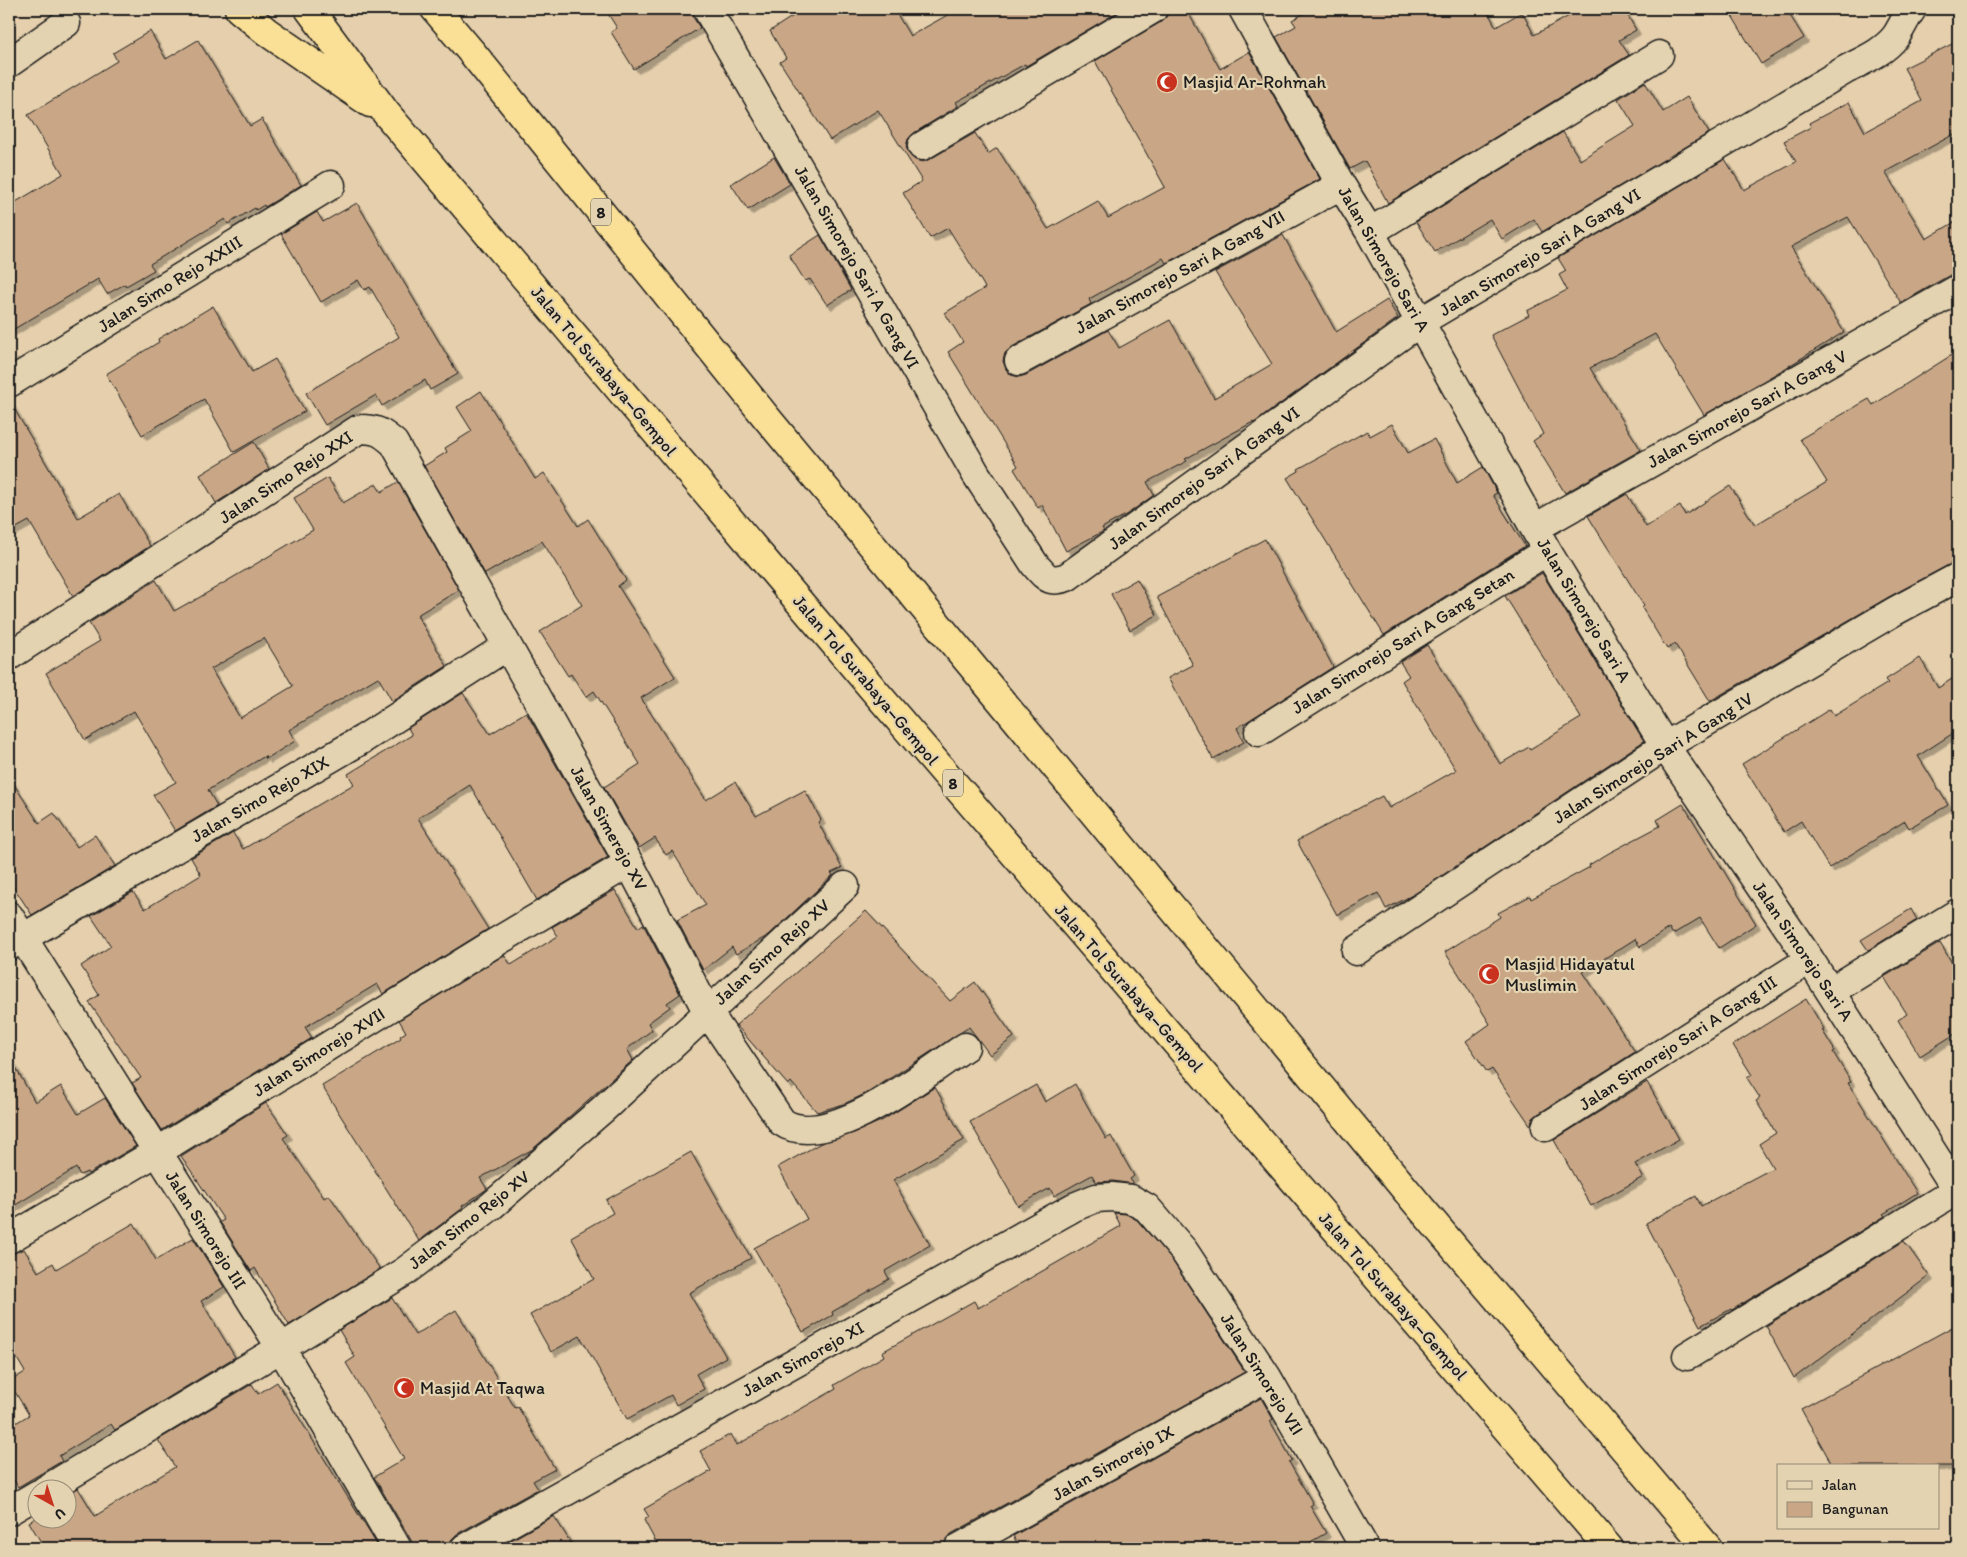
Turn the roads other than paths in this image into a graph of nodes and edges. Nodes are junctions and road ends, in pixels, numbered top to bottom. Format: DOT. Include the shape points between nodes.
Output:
graph roads {
  1 [pos="239,9"];
  2 [pos="309,9"];
  3 [pos="434,9"];
  4 [pos="707,9"];
  5 [pos="1153,9"];
  6 [pos="1243,9"];
  7 [pos="1912,9"];
  8 [pos="66,23"];
  9 [pos="1659,56"];
  10 [pos="9,63"];
  11 [pos="386,114"];
  12 [pos="922,146"];
  13 [pos="331,185"];
  14 [pos="1341,185"];
  15 [pos="1370,232"];
  16 [pos="1958,289"];
  17 [pos="1420,322"];
  18 [pos="1019,361"];
  19 [pos="9,383"];
  20 [pos="1541,540"];
  21 [pos="1958,577"];
  22 [pos="507,646"];
  23 [pos="9,656"];
  24 [pos="1259,732"];
  25 [pos="1666,746"];
  26 [pos="629,862"];
  27 [pos="845,886"];
  28 [pos="1958,913"];
  29 [pos="13,933"];
  30 [pos="1356,951"];
  31 [pos="1810,960"];
  32 [pos="1831,992"];
  33 [pos="707,1011"];
  34 [pos="965,1047"];
  35 [pos="1546,1127"];
  36 [pos="157,1152"];
  37 [pos="1958,1191"];
  38 [pos="1146,1208"];
  39 [pos="9,1239"];
  40 [pos="281,1348"];
  41 [pos="1687,1356"];
  42 [pos="1267,1377"];
  43 [pos="62,1480"];
  44 [pos="28,1500"];
  45 [pos="9,1511"];
  46 [pos="397,1548"];
  47 [pos="465,1548"];
  48 [pos="959,1548"];
  49 [pos="1365,1548"];
  50 [pos="1609,1548"];
  51 [pos="1708,1548"];
  1 -- 11 [label="highway"];
  2 -- 11 [label="highway, Jalan Tol Surabaya–Gempol / 8"];
  3 -- 51 [label="highway, 8" via="766,417 1409,1194"];
  4 -- 17 [label="street, Jalan Simorejo Sari A Gang VI" via="976,474 1046,577 1056,581 1067,577"];
  5 -- 12 [label="street"];
  6 -- 14 [label="street, Jalan Simorejo Sari A"];
  7 -- 17 [label="street, Jalan Simorejo Sari A Gang VI" via="1895,36 1871,57"];
  8 -- 10 [label="street"];
  9 -- 15 [label="street"];
  11 -- 50 [label="highway, Jalan Tol Surabaya–Gempol / 8"];
  13 -- 19 [label="street, Jalan Simo Rejo XXIII"];
  14 -- 15 [label="street, Jalan Simorejo Sari A"];
  14 -- 18 [label="street, Jalan Simorejo Sari A Gang VII"];
  15 -- 17 [label="street, Jalan Simorejo Sari A"];
  16 -- 20 [label="street, Jalan Simorejo Sari A Gang V"];
  17 -- 20 [label="street, Jalan Simorejo Sari A"];
  20 -- 24 [label="street, Jalan Simorejo Sari A Gang Setan"];
  20 -- 25 [label="street, Jalan Simorejo Sari A"];
  21 -- 25 [label="street, Jalan Simorejo Sari A Gang IV"];
  22 -- 23 [label="street, Jalan Simo Rejo XXI" via="394,443 373,429 359,429"];
  22 -- 26 [label="street, Jalan Simerejo XV"];
  22 -- 29 [label="street, Jalan Simo Rejo XIX" via="363,739"];
  25 -- 30 [label="street, Jalan Simorejo Sari A Gang IV"];
  25 -- 31 [label="street, Jalan Simorejo Sari A"];
  26 -- 33 [label="street, Jalan Simerejo XV"];
  26 -- 36 [label="street, Jalan Simorejo XVII"];
  27 -- 33 [label="street, Jalan Simo Rejo XV"];
  28 -- 32 [label="street"];
  29 -- 36 [label="street, Jalan Simorejo III"];
  31 -- 32 [label="street, Jalan Simorejo Sari A"];
  31 -- 35 [label="street, Jalan Simorejo Sari A Gang III"];
  32 -- 37 [label="street, Jalan Simorejo Sari A"];
  33 -- 34 [label="street, Jalan Simerejo XV" via="782,1122 789,1127 830,1126 854,1117 885,1101"];
  33 -- 40 [label="street, Jalan Simo Rejo XV" via="603,1109 490,1207 404,1272"];
  36 -- 39 [label="street, Jalan Simorejo XVII"];
  36 -- 40 [label="street, Jalan Simorejo III"];
  37 -- 41 [label="street"];
  38 -- 42 [label="street, Jalan Simorejo VII" via="1184,1251"];
  38 -- 47 [label="street, Jalan Simorejo XI" via="1131,1199 1112,1197 1096,1198 1074,1207"];
  40 -- 43 [label="street, Jalan Simo Rejo XV"];
  40 -- 46 [label="street, Jalan Simorejo III"];
  42 -- 48 [label="street, Jalan Simorejo IX"];
  42 -- 49 [label="street, Jalan Simorejo VII"];
  44 -- 45 [label="street"];
}
